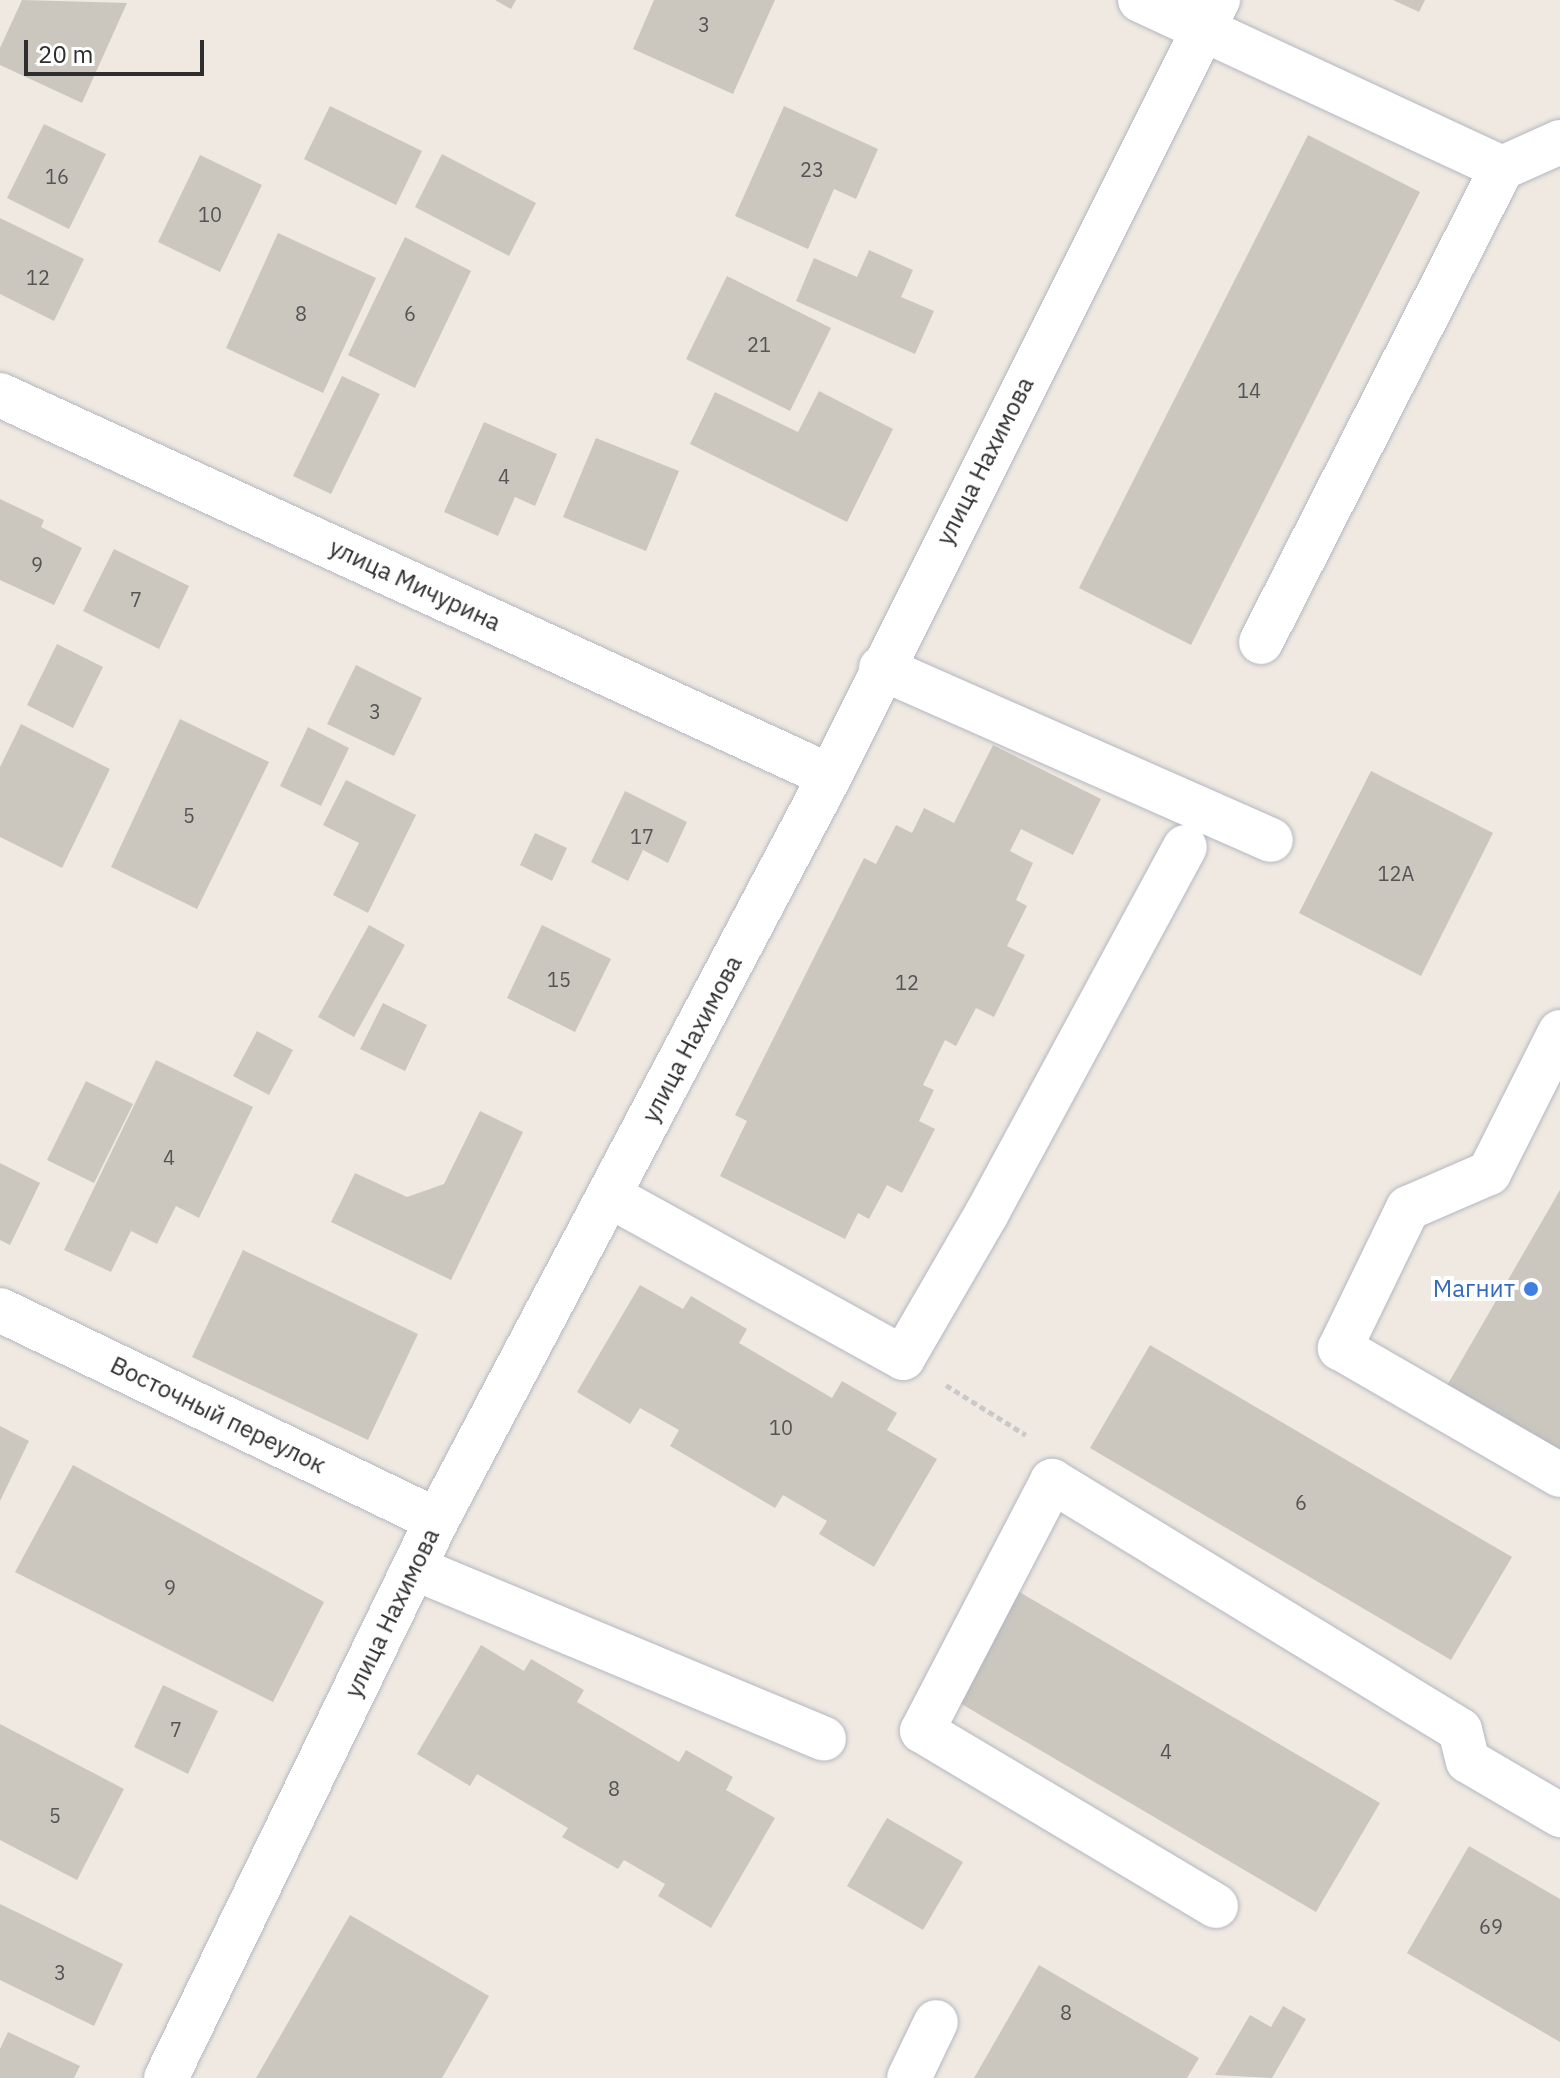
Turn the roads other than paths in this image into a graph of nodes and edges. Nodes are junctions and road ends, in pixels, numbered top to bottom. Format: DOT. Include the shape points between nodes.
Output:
graph roads {
  1 [pos="1140,0"];
  2 [pos="1211,15"];
  3 [pos="1560,142"];
  4 [pos="1502,168"];
  5 [pos="0,395"];
  6 [pos="1261,642"];
  7 [pos="881,668"];
  8 [pos="830,776"];
  9 [pos="1271,840"];
  10 [pos="1185,847"];
  11 [pos="1560,1032"];
  12 [pos="610,1196"];
  13 [pos="0,1310"];
  14 [pos="1560,1475"];
  15 [pos="437,1520"];
  16 [pos="414,1568"];
  17 [pos="824,1739"];
  18 [pos="1560,1815"];
  19 [pos="1216,1906"];
  20 [pos="936,2022"];
  21 [pos="166,2078"];
  22 [pos="909,2078"];
  1 -- 2 [label="street"];
  2 -- 4 [label="street"];
  2 -- 7 [label="street, улица Нахимова"];
  3 -- 4 [label="street"];
  4 -- 6 [label="street"];
  5 -- 8 [label="street, улица Мичурина"];
  7 -- 8 [label="street, улица Нахимова"];
  7 -- 9 [label="street"];
  8 -- 12 [label="street, улица Нахимова"];
  10 -- 12 [label="street" via="903,1358"];
  11 -- 14 [label="street" via="1489,1173 1408,1208 1340,1348"];
  12 -- 15 [label="street, улица Нахимова"];
  13 -- 15 [label="street, Восточный переулок"];
  15 -- 16 [label="street, улица Нахимова"];
  16 -- 17 [label="street"];
  16 -- 21 [label="street, улица Нахимова"];
  18 -- 19 [label="street" via="1468,1761 1460,1730 1052,1481 922,1731"];
  20 -- 22 [label="street"];
}
